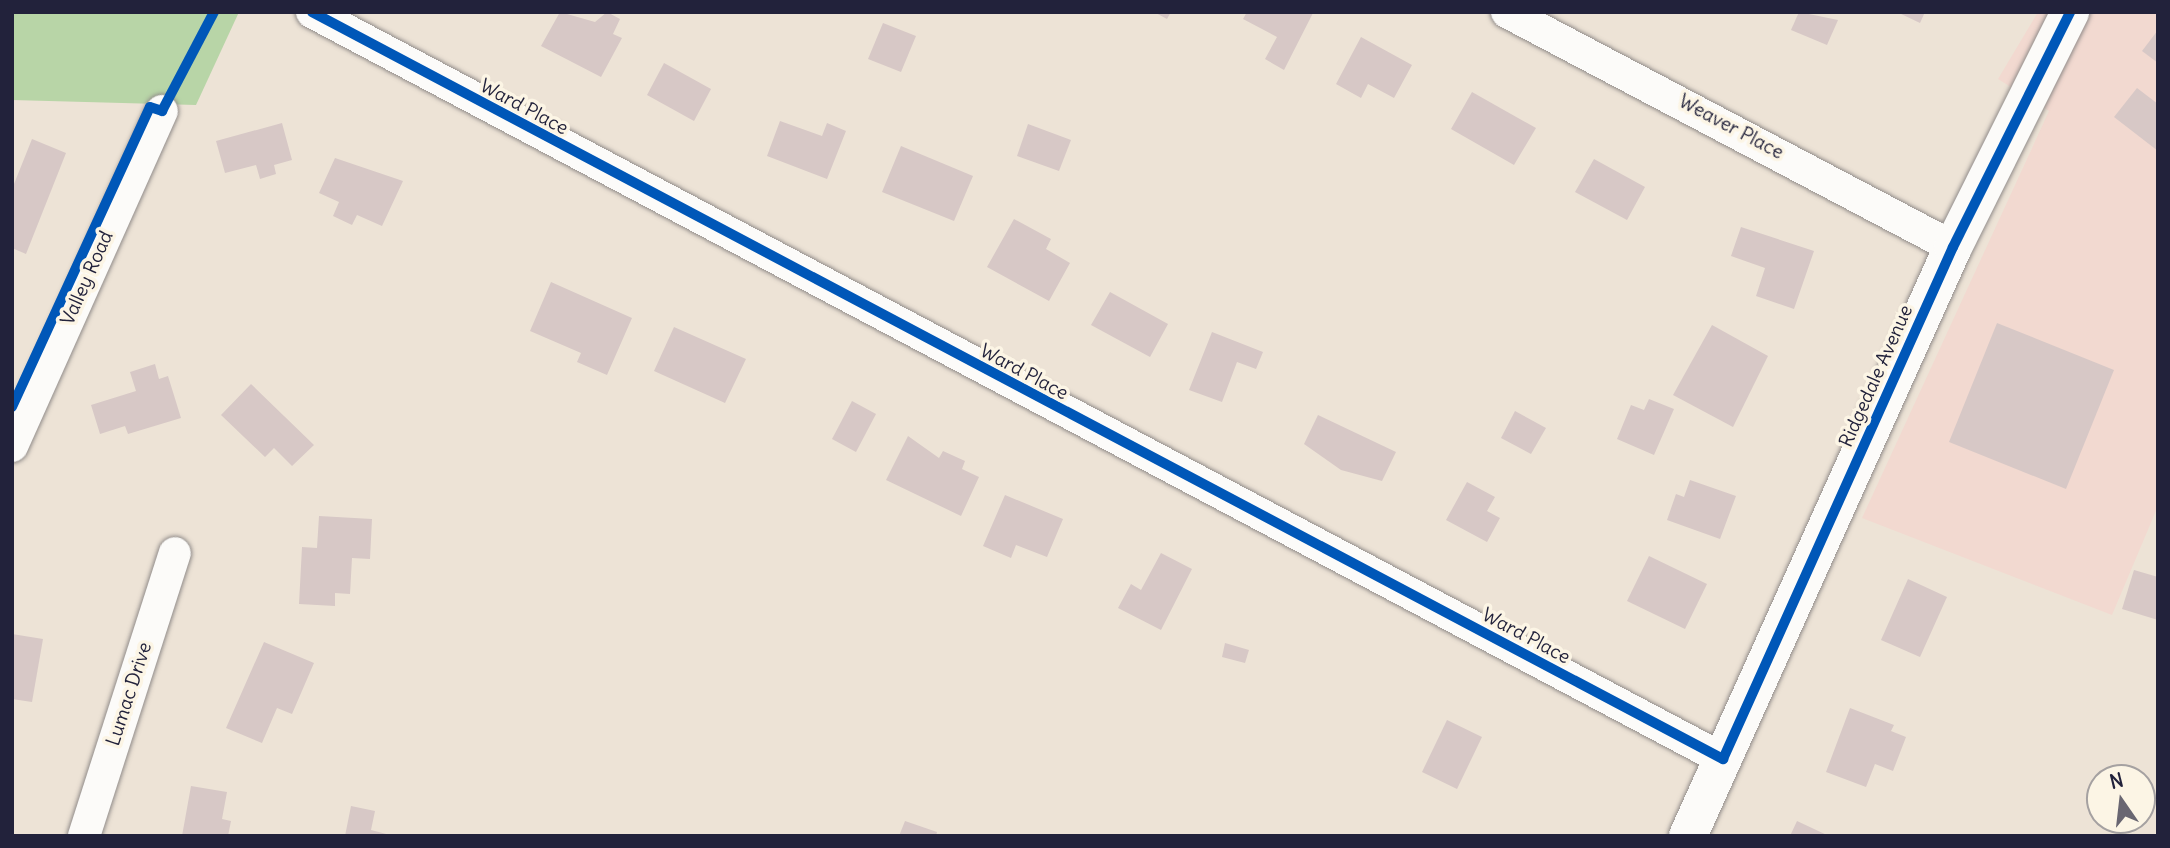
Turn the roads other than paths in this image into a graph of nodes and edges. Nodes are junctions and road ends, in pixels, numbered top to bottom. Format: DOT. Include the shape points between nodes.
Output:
graph roads {
  1 [pos="312,12"];
  2 [pos="1507,12"];
  3 [pos="2070,12"];
  4 [pos="162,111"];
  5 [pos="1953,247"];
  6 [pos="12,446"];
  7 [pos="175,553"];
  8 [pos="1723,759"];
  9 [pos="84,836"];
  10 [pos="1688,836"];
  1 -- 8 [label="street, Ward Place"];
  2 -- 5 [label="street, Weaver Place"];
  3 -- 5 [label="main road, Ridgedale Avenue"];
  4 -- 6 [label="street, Valley Road"];
  5 -- 8 [label="main road, Ridgedale Avenue"];
  7 -- 9 [label="street, Lumac Drive"];
  8 -- 10 [label="main road, Ridgedale Avenue"];
}
